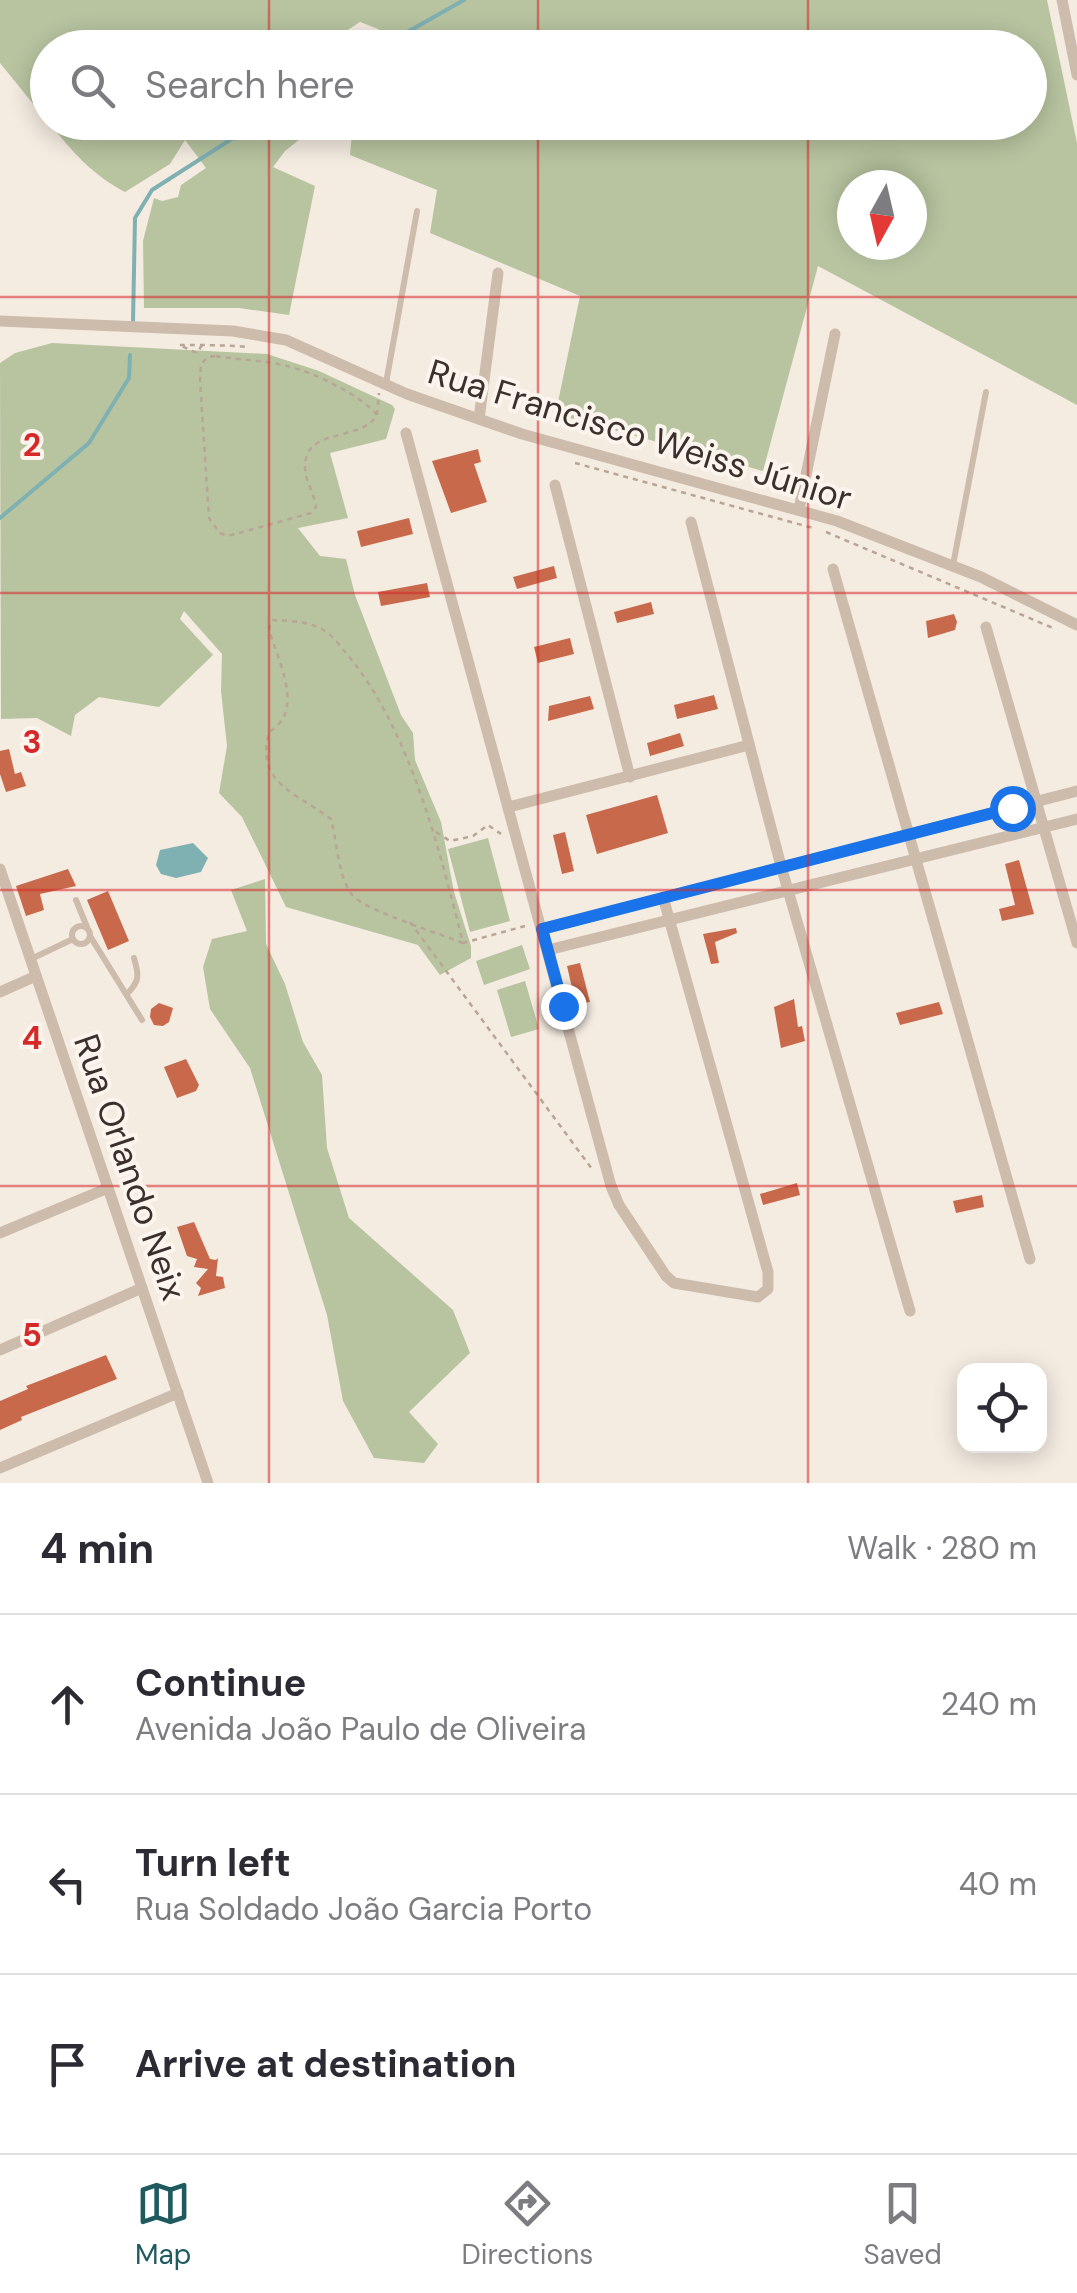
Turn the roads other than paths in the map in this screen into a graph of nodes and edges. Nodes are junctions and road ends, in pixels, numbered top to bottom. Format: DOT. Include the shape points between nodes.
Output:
graph roads {
  1 [pos="1062,0"];
  2 [pos="1077,75"];
  3 [pos="417,212"];
  4 [pos="498,273"];
  5 [pos="0,321"];
  6 [pos="835,334"];
  7 [pos="382,383"];
  8 [pos="986,392"];
  9 [pos="480,419"];
  10 [pos="406,433"];
  11 [pos="556,484"];
  12 [pos="799,509"];
  13 [pos="691,522"];
  14 [pos="953,566"];
  15 [pos="833,569"];
  16 [pos="1077,625"];
  17 [pos="986,627"];
  18 [pos="748,745"];
  19 [pos="630,777"];
  20 [pos="1077,791"];
  21 [pos="1062,795"];
  22 [pos="1040,805"];
  23 [pos="509,807"];
  24 [pos="1074,820"];
  25 [pos="1046,827"];
  26 [pos="908,832"];
  27 [pos="916,859"];
  28 [pos="781,866"];
  29 [pos="0,869"];
  30 [pos="788,890"];
  31 [pos="663,897"];
  32 [pos="76,900"];
  33 [pos="669,919"];
  34 [pos="542,926"];
  35 [pos="88,932"];
  36 [pos="73,939"];
  37 [pos="1077,944"];
  38 [pos="548,950"];
  39 [pos="134,958"];
  40 [pos="31,959"];
  41 [pos="36,976"];
  42 [pos="0,992"];
  43 [pos="127,994"];
  44 [pos="142,1020"];
  45 [pos="108,1188"];
  46 [pos="0,1233"];
  47 [pos="1030,1258"];
  48 [pos="142,1288"];
  49 [pos="910,1311"];
  50 [pos="0,1350"];
  51 [pos="178,1393"];
  52 [pos="0,1468"];
  53 [pos="208,1483"];
  1 -- 2 [label="street"];
  3 -- 7 [label="lane"];
  4 -- 9 [label="street"];
  5 -- 7 [label="street, Rua Francisco Weiss Júnior" via="260,334"];
  6 -- 12 [label="street"];
  7 -- 9 [label="street, Rua Francisco Weiss Júnior"];
  8 -- 14 [label="lane"];
  9 -- 12 [label="street, Rua Francisco Weiss Júnior"];
  10 -- 23 [label="street"];
  11 -- 19 [label="street"];
  12 -- 14 [label="street, Rua Francisco Weiss Júnior"];
  13 -- 18 [label="street"];
  14 -- 16 [label="street, Rua Francisco Weiss Júnior"];
  15 -- 26 [label="street"];
  17 -- 22 [label="street"];
  18 -- 19 [label="street"];
  18 -- 28 [label="street"];
  19 -- 23 [label="street"];
  20 -- 21 [label="street"];
  21 -- 22 [label="street"];
  21 -- 24 [label="street"];
  22 -- 25 [label="street"];
  22 -- 26 [label="street"];
  23 -- 34 [label="street"];
  24 -- 25 [label="street"];
  25 -- 27 [label="street"];
  25 -- 37 [label="street"];
  26 -- 27 [label="street"];
  26 -- 28 [label="street"];
  27 -- 30 [label="street"];
  27 -- 47 [label="street"];
  28 -- 30 [label="street"];
  28 -- 31 [label="street"];
  29 -- 40 [label="street, Rua Orlando Neix"];
  30 -- 33 [label="street"];
  30 -- 49 [label="street"];
  31 -- 33 [label="street"];
  31 -- 34 [label="street"];
  32 -- 35 [label="lane"];
  33 -- 38 [label="street"];
  33 -- 38 [label="street" via="768,1272 765,1293 748,1297 682,1286 666,1276 619,1205"];
  34 -- 38 [label="street"];
  35 -- 36 [label="lane" via="82,944"];
  35 -- 36 [label="lane" via="74,928"];
  35 -- 43 [label="lane"];
  36 -- 40 [label="lane"];
  39 -- 43 [label="lane" via="139,976"];
  40 -- 41 [label="street, Rua Orlando Neix"];
  41 -- 42 [label="street"];
  41 -- 45 [label="street, Rua Orlando Neix"];
  43 -- 44 [label="lane"];
  45 -- 46 [label="street"];
  45 -- 48 [label="street, Rua Orlando Neix"];
  48 -- 50 [label="street"];
  48 -- 51 [label="street, Rua Orlando Neix"];
  51 -- 52 [label="street"];
  51 -- 53 [label="street, Rua Orlando Neix"];
}
